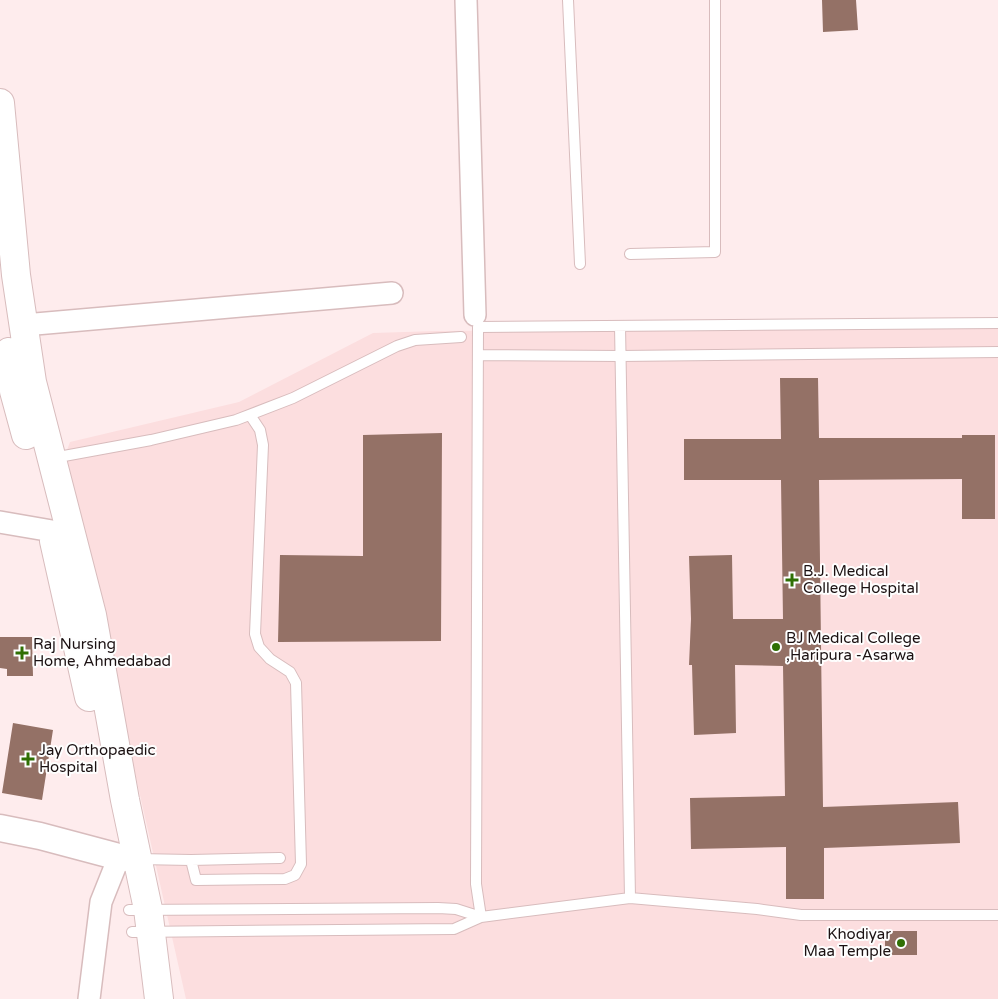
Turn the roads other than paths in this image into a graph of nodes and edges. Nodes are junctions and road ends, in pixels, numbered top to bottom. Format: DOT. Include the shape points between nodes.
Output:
graph roads {
  1 [pos="466,0"];
  2 [pos="568,0"];
  3 [pos="715,0"];
  4 [pos="0,103"];
  5 [pos="630,254"];
  6 [pos="580,264"];
  7 [pos="0,290"];
  8 [pos="392,292"];
  9 [pos="476,321"];
  10 [pos="998,323"];
  11 [pos="24,325"];
  12 [pos="620,326"];
  13 [pos="461,337"];
  14 [pos="998,352"];
  15 [pos="479,355"];
  16 [pos="620,356"];
  17 [pos="250,415"];
  18 [pos="51,458"];
  19 [pos="0,522"];
  20 [pos="52,531"];
  21 [pos="0,828"];
  22 [pos="128,858"];
  23 [pos="280,858"];
  24 [pos="191,860"];
  25 [pos="630,898"];
  26 [pos="998,915"];
  27 [pos="481,917"];
  28 [pos="140,921"];
  29 [pos="88,999"];
  30 [pos="142,999"];
  31 [pos="159,999"];
  1 -- 9 [label="street"];
  2 -- 6 [label="lane"];
  3 -- 5 [label="lane" via="715,252"];
  4 -- 11 [label="main road" via="16,275"];
  7 -- 20 [label="main road" via="14,391"];
  8 -- 11 [label="street"];
  9 -- 12 [label="lane"];
  9 -- 15 [label="lane"];
  10 -- 12 [label="lane"];
  11 -- 18 [label="main road" via="32,382"];
  12 -- 16 [label="lane"];
  13 -- 17 [label="lane" via="415,340 397,346 293,398"];
  14 -- 16 [label="lane"];
  15 -- 16 [label="lane"];
  15 -- 27 [label="lane" via="476,884"];
  16 -- 25 [label="lane"];
  17 -- 18 [label="lane" via="151,440"];
  17 -- 24 [label="lane" via="260,430 263,445 255,634 259,647 290,672 296,684 300,864 296,875 285,879 196,880"];
  18 -- 22 [label="main road" via="92,615"];
  19 -- 20 [label="street"];
  20 -- 22 [label="main road"];
  21 -- 22 [label="street"];
  22 -- 24 [label="lane"];
  22 -- 28 [label="main road"];
  22 -- 29 [label="street" via="101,902"];
  23 -- 24 [label="lane"];
  25 -- 26 [label="lane" via="800,915"];
  25 -- 27 [label="lane"];
  27 -- 28 [label="lane" via="456,909 438,908 276,910"];
  27 -- 28 [label="lane" via="454,929"];
  28 -- 30 [label="main road"];
  28 -- 31 [label="main road"];
}
